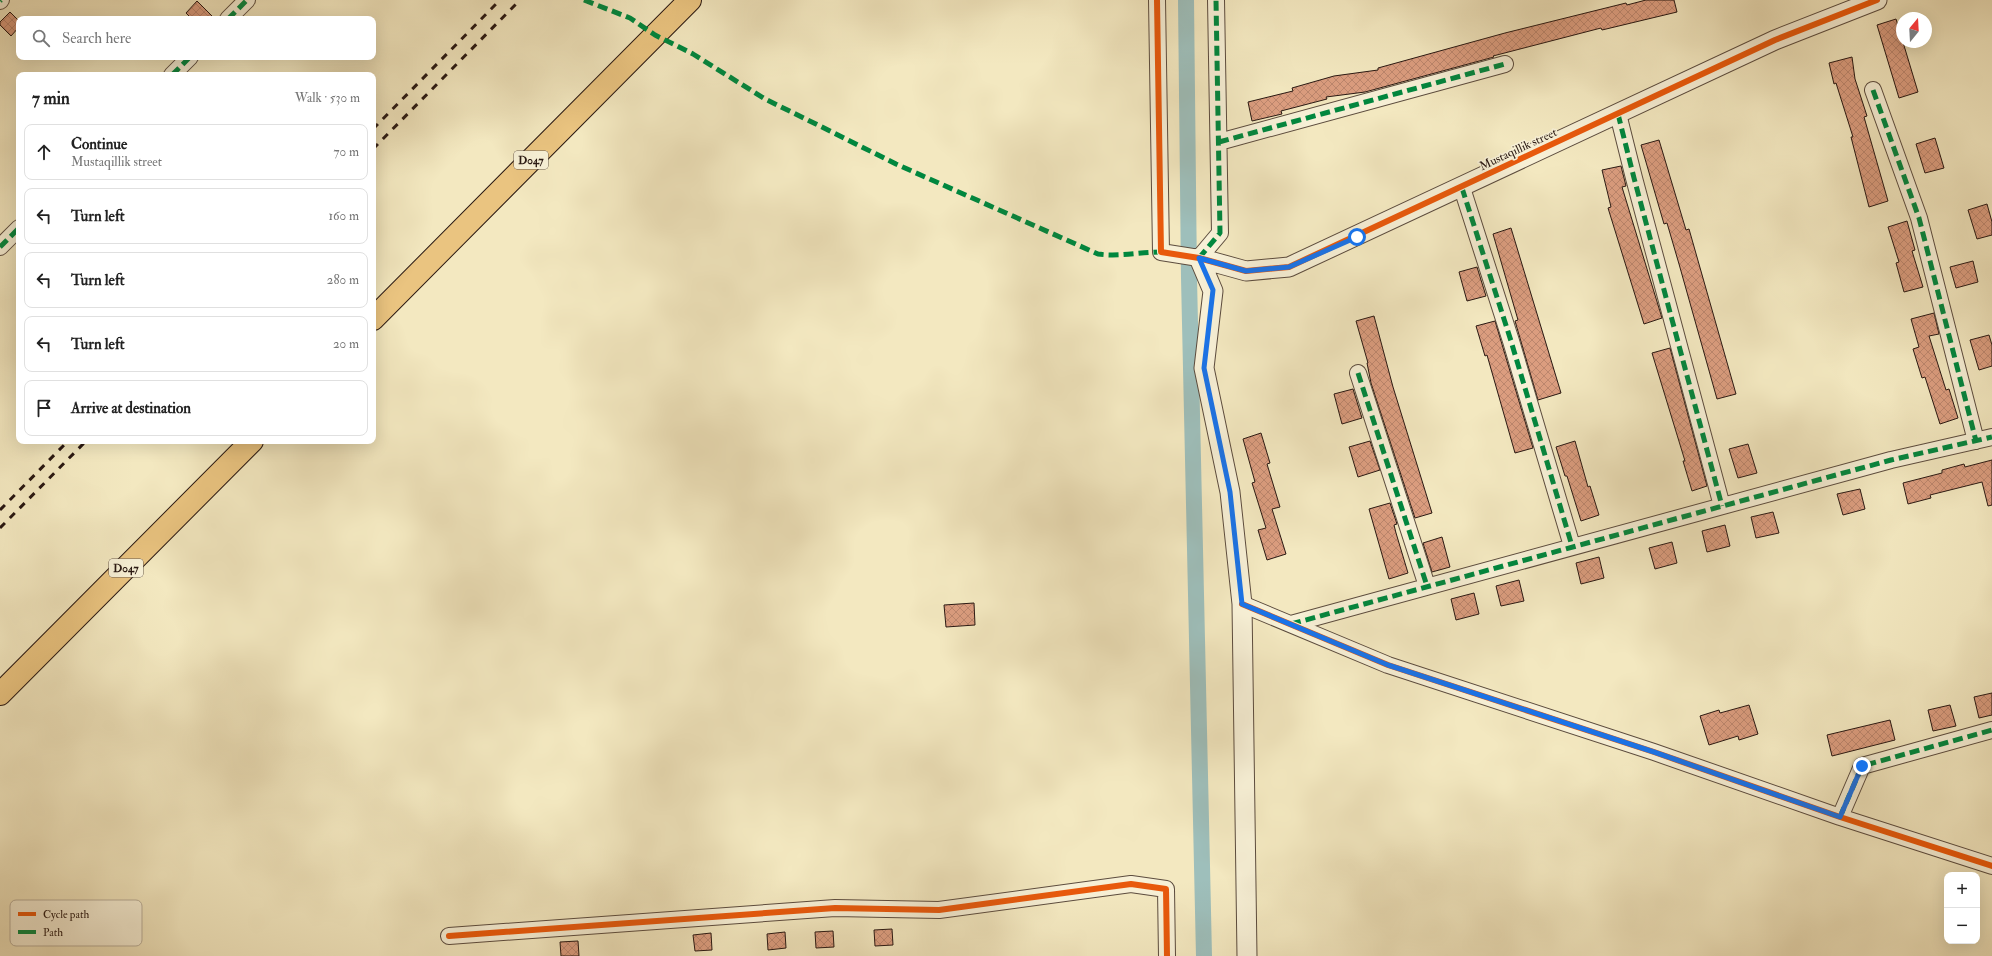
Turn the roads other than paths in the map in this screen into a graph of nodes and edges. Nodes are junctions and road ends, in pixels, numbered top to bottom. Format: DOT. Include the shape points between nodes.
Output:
graph roads {
  1 [pos="247,0"];
  2 [pos="690,0"];
  3 [pos="1157,0"];
  4 [pos="1216,0"];
  5 [pos="1876,0"];
  6 [pos="231,16"];
  7 [pos="187,60"];
  8 [pos="1504,64"];
  9 [pos="175,72"];
  10 [pos="1873,90"];
  11 [pos="1618,114"];
  12 [pos="1219,142"];
  13 [pos="1462,188"];
  14 [pos="16,231"];
  15 [pos="0,247"];
  16 [pos="1199,258"];
  17 [pos="376,316"];
  18 [pos="1358,373"];
  19 [pos="1992,437"];
  20 [pos="1976,441"];
  21 [pos="249,444"];
  22 [pos="1722,506"];
  23 [pos="1572,546"];
  24 [pos="1427,586"];
  25 [pos="1242,604"];
  26 [pos="1291,624"];
  27 [pos="0,694"];
  28 [pos="1992,730"];
  29 [pos="1840,817"];
  30 [pos="1992,866"];
  31 [pos="449,936"];
  32 [pos="1167,956"];
  33 [pos="1247,956"];
  1 -- 6 [label="street"];
  2 -- 17 [label="main road, D047"];
  3 -- 16 [label="street, Mustaqillik street" via="1161,252"];
  4 -- 12 [label="street"];
  5 -- 11 [label="street, Mustaqillik street" via="1775,40"];
  7 -- 9 [label="street"];
  8 -- 12 [label="street"];
  10 -- 20 [label="street" via="1919,218"];
  11 -- 13 [label="street, Mustaqillik street"];
  11 -- 22 [label="street"];
  12 -- 16 [label="street" via="1220,233"];
  13 -- 16 [label="street, Mustaqillik street" via="1289,267 1246,271"];
  13 -- 23 [label="street"];
  14 -- 15 [label="street"];
  16 -- 25 [label="street" via="1213,290 1204,368 1230,492"];
  18 -- 24 [label="street"];
  19 -- 20 [label="street"];
  20 -- 22 [label="street" via="1891,460"];
  21 -- 27 [label="main road, D047"];
  22 -- 23 [label="street"];
  23 -- 24 [label="street"];
  24 -- 26 [label="street"];
  25 -- 26 [label="street"];
  25 -- 33 [label="street"];
  26 -- 29 [label="street" via="1388,665 1654,752"];
  28 -- 29 [label="street" via="1862,766"];
  29 -- 30 [label="street"];
  31 -- 32 [label="street" via="835,908 939,910 1130,884 1166,889"];
}
